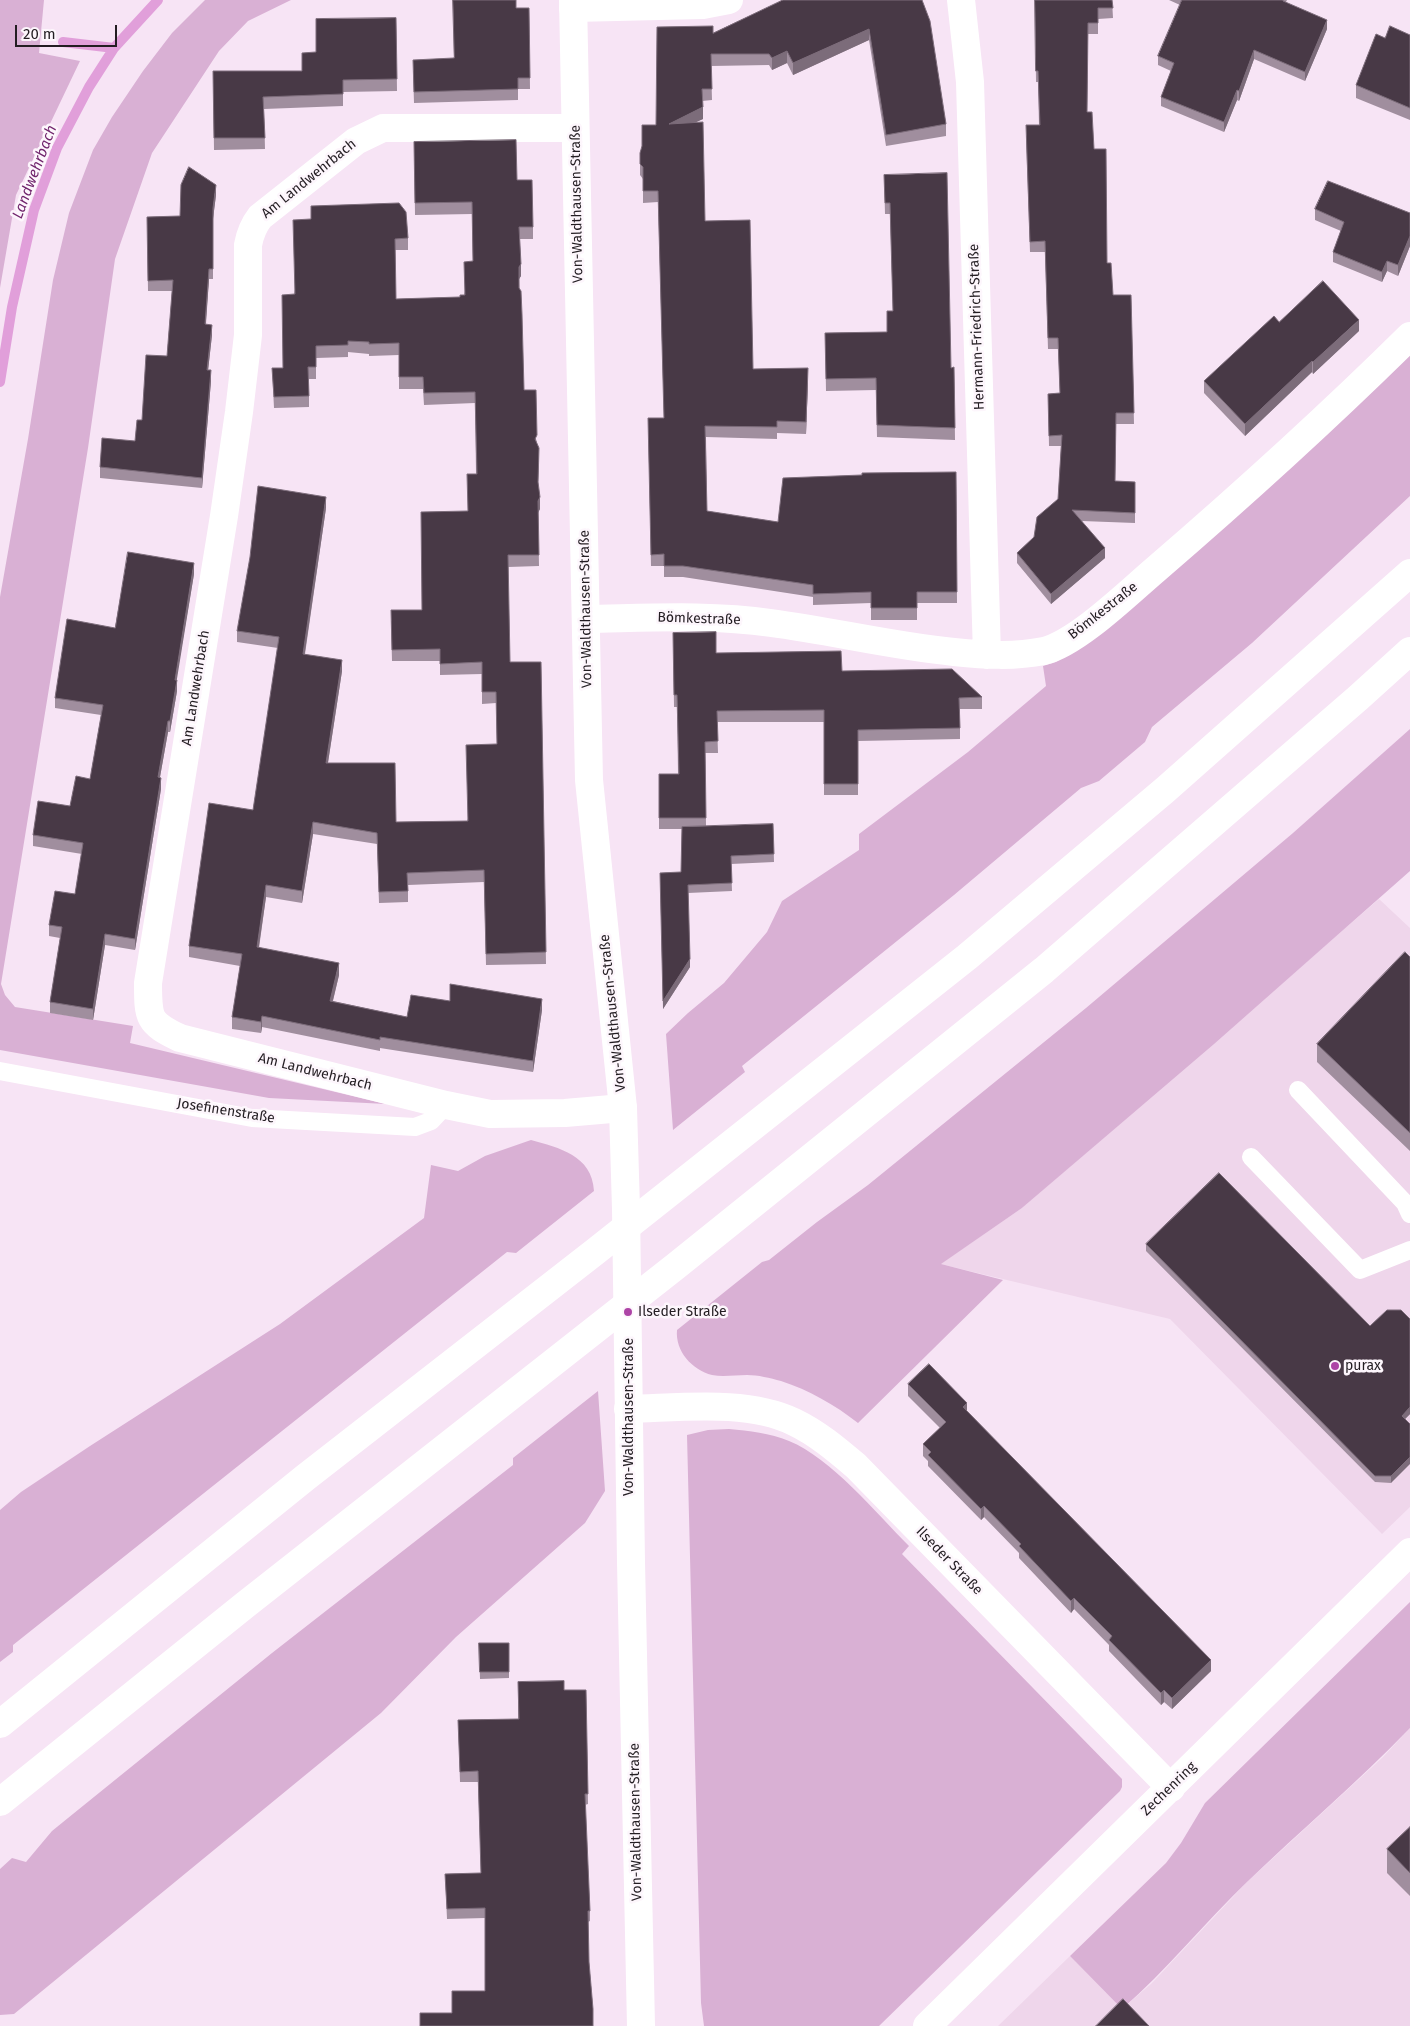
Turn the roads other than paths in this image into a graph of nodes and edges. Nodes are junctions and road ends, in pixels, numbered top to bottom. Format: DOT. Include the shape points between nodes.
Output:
graph roads {
  1 [pos="729,0"];
  2 [pos="961,0"];
  3 [pos="573,4"];
  4 [pos="575,128"];
  5 [pos="1410,336"];
  6 [pos="1410,573"];
  7 [pos="586,619"];
  8 [pos="1410,651"];
  9 [pos="987,655"];
  10 [pos="0,1071"];
  11 [pos="1298,1090"];
  12 [pos="446,1105"];
  13 [pos="623,1108"];
  14 [pos="1251,1157"];
  15 [pos="1410,1214"];
  16 [pos="1410,1250"];
  17 [pos="628,1409"];
  18 [pos="1410,1552"];
  19 [pos="0,1724"];
  20 [pos="1171,1788"];
  21 [pos="0,1802"];
  22 [pos="641,2026"];
  23 [pos="927,2026"];
  1 -- 3 [label="main road" via="703,5"];
  2 -- 9 [label="main road, Hermann-Friedrich-Straße" via="970,82"];
  3 -- 4 [label="main road, Von-Waldthausen-Straße"];
  4 -- 7 [label="main road, Von-Waldthausen-Straße"];
  4 -- 12 [label="main road, Am Landwehrbach" via="383,128 356,141 260,217 250,233 248,336 236,430 148,983 152,1021 180,1038"];
  5 -- 9 [label="main road, Bömkestraße" via="1219,515 1102,616 1073,637 1047,650 1019,655"];
  6 -- 19 [label="main road" via="1165,790 968,958 298,1483"];
  7 -- 9 [label="main road, Bömkestraße" via="683,617 769,622"];
  7 -- 13 [label="main road, Von-Waldthausen-Straße" via="590,780"];
  8 -- 21 [label="main road" via="1044,970"];
  10 -- 12 [label="lane, Josefinenstraße" via="252,1118 415,1127 431,1121"];
  11 -- 15 [label="lane" via="1405,1203"];
  12 -- 13 [label="main road, Am Landwehrbach" via="490,1114"];
  13 -- 17 [label="main road, Von-Waldthausen-Straße"];
  14 -- 16 [label="lane" via="1360,1270"];
  17 -- 20 [label="main road, Ilseder Straße" via="736,1408 766,1412 815,1433 856,1466"];
  17 -- 22 [label="main road, Von-Waldthausen-Straße"];
  18 -- 20 [label="main road, Zechenring"];
  20 -- 23 [label="main road, Zechenring"];
}
